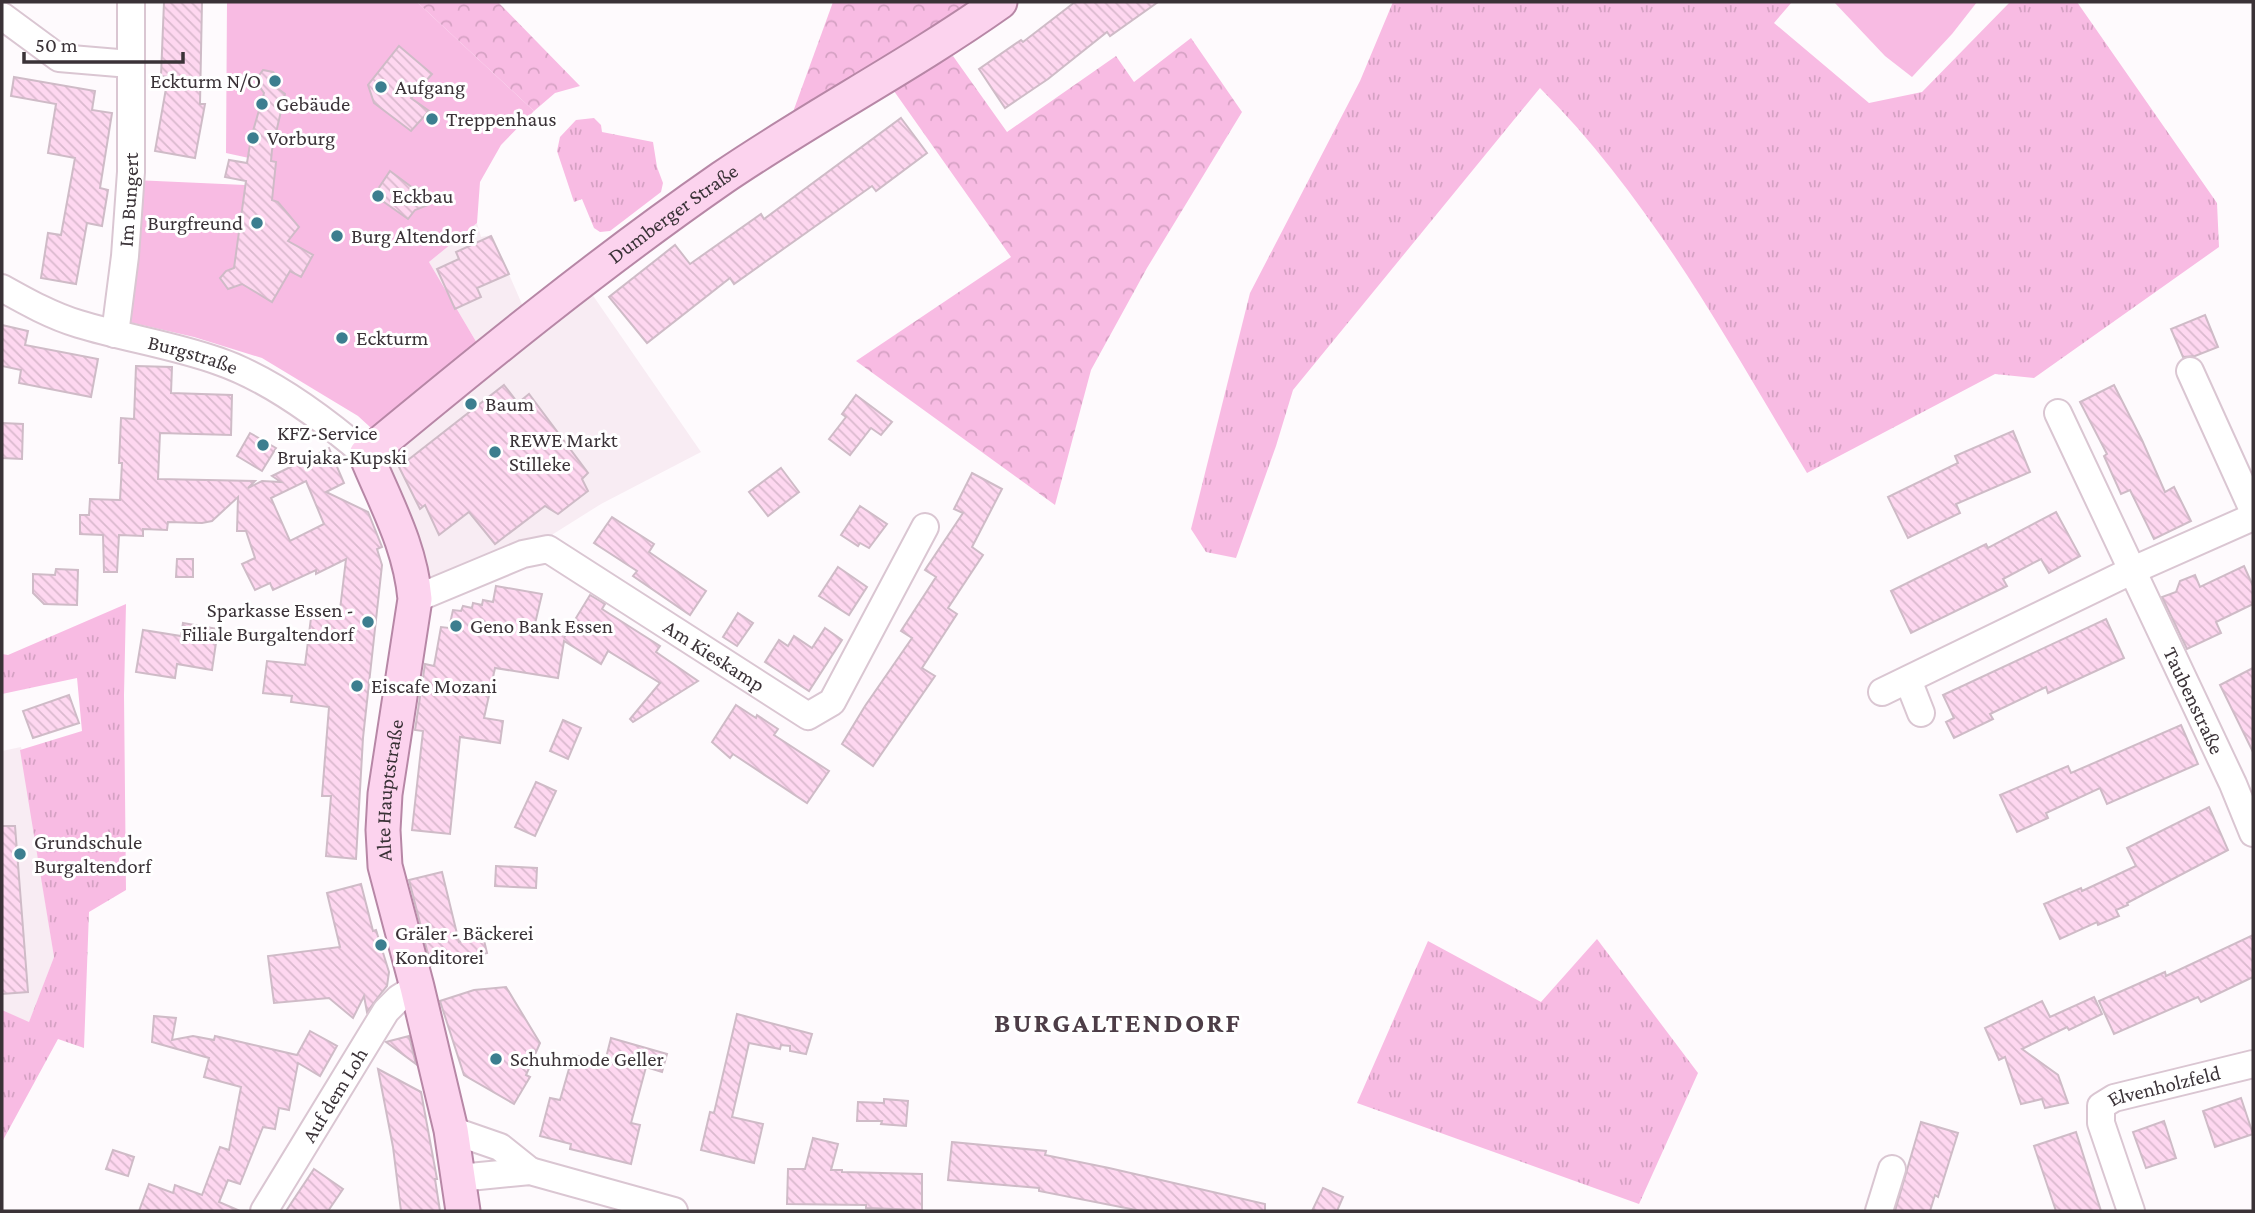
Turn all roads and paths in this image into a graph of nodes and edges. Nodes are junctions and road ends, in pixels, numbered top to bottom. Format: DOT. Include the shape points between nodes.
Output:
graph roads {
  1 [pos="131,2"];
  2 [pos="1000,2"];
  3 [pos="2,16"];
  4 [pos="130,64"];
  5 [pos="2,288"];
  6 [pos="115,334"];
  7 [pos="2190,371"];
  8 [pos="2058,413"];
  9 [pos="366,456"];
  10 [pos="2253,510"];
  11 [pos="2253,517"];
  12 [pos="925,527"];
  13 [pos="2131,571"];
  14 [pos="415,598"];
  15 [pos="1908,680"];
  16 [pos="1882,692"];
  17 [pos="1921,713"];
  18 [pos="2253,832"];
  19 [pos="417,987"];
  20 [pos="2253,1064"];
  21 [pos="450,1130"];
  22 [pos="1892,1169"];
  23 [pos="530,1171"];
  24 [pos="459,1178"];
  25 [pos="264,1211"];
  26 [pos="463,1211"];
  27 [pos="674,1211"];
  28 [pos="1879,1211"];
  29 [pos="2132,1211"];
  1 -- 4 [label="street, Im Bungert"];
  2 -- 9 [label="main road, Dumberger Straße" via="776,143 635,240"];
  3 -- 4 [label="street" via="59,58"];
  4 -- 6 [label="street, Im Bungert" via="131,172"];
  5 -- 6 [label="street, Burgstraße" via="77,324"];
  6 -- 9 [label="street, Burgstraße" via="194,353 248,373 330,424"];
  7 -- 10 [label="street"];
  8 -- 13 [label="street, Taubenstraße"];
  9 -- 14 [label="main road, Alte Hauptstraße" via="407,550"];
  11 -- 13 [label="street"];
  12 -- 14 [label="street, Am Kieskamp" via="832,702 808,716 548,549 523,554"];
  13 -- 15 [label="street"];
  13 -- 18 [label="street, Taubenstraße"];
  14 -- 19 [label="main road, Alte Hauptstraße" via="383,830 385,866"];
  15 -- 16 [label="street"];
  15 -- 17 [label="street"];
  19 -- 21 [label="main road, Alte Hauptstraße"];
  19 -- 25 [label="street, Auf dem Loh" via="386,1011"];
  20 -- 29 [label="street, Elvenholzfeld" via="2114,1098 2102,1106 2101,1123"];
  21 -- 23 [label="street" via="500,1147"];
  21 -- 24 [label="main road, Alte Hauptstraße"];
  22 -- 28 [label="street"];
  23 -- 24 [label="street"];
  23 -- 27 [label="street"];
  24 -- 26 [label="main road, Alte Hauptstraße"];
}
